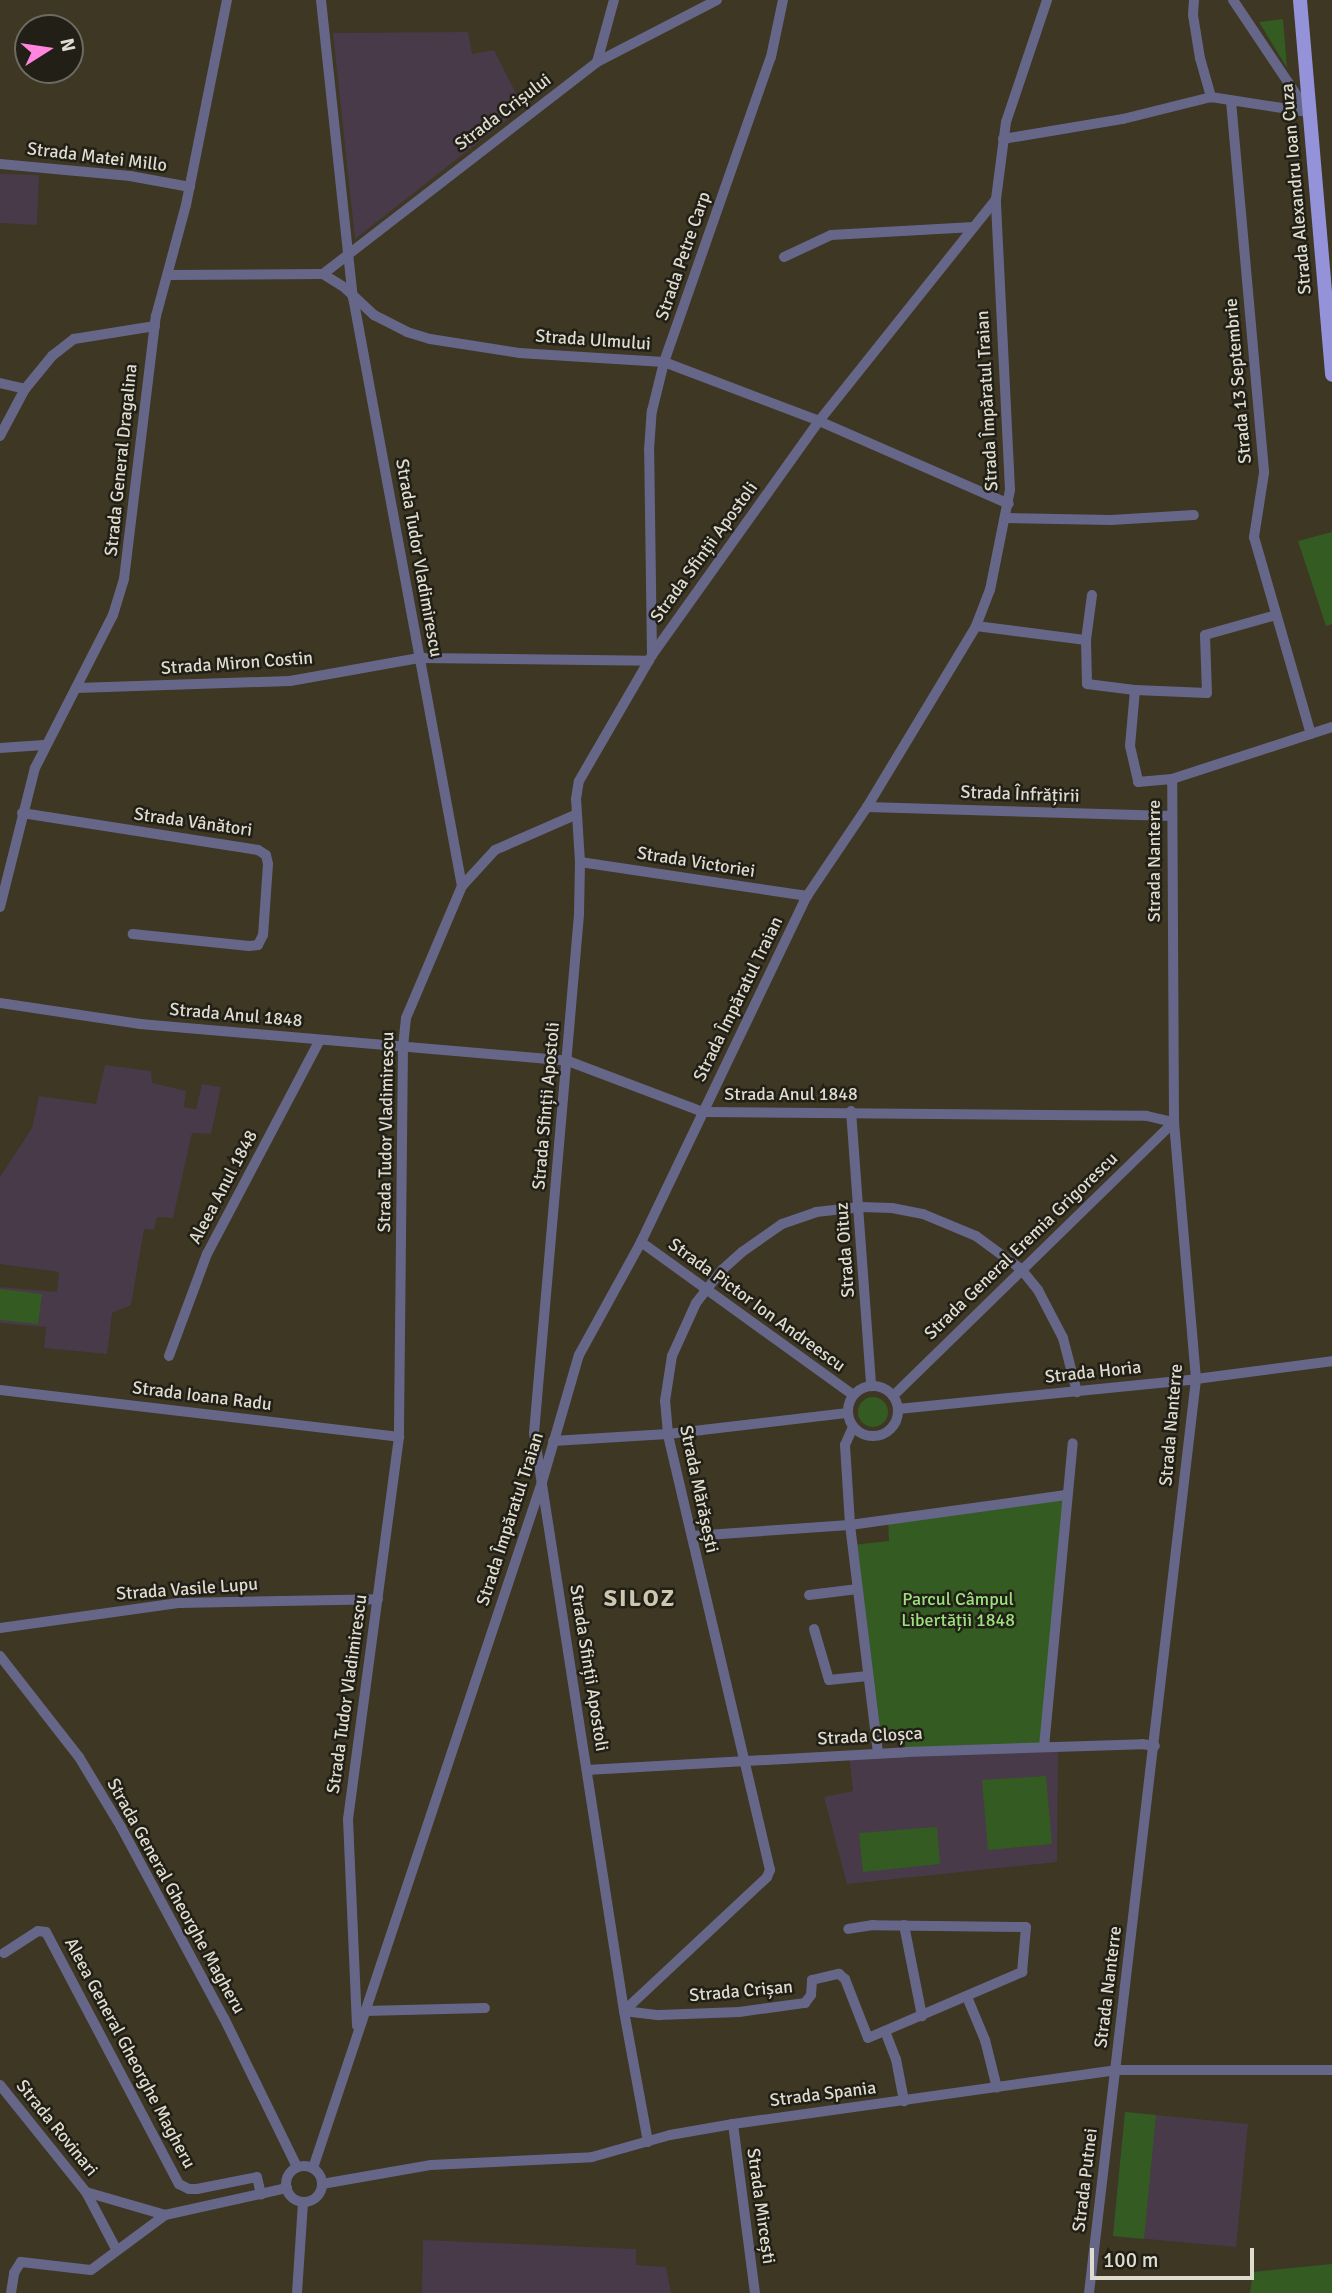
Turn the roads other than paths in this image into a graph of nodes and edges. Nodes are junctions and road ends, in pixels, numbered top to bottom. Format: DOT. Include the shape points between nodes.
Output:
graph roads {
  1 [pos="227,0"];
  2 [pos="321,0"];
  3 [pos="614,0"];
  4 [pos="718,0"];
  5 [pos="783,0"];
  6 [pos="1047,0"];
  7 [pos="1194,0"];
  8 [pos="1233,0"];
  9 [pos="1300,0"];
  10 [pos="597,62"];
  11 [pos="1211,97"];
  12 [pos="1231,101"];
  13 [pos="1308,112"];
  14 [pos="1003,139"];
  15 [pos="0,164"];
  16 [pos="190,187"];
  17 [pos="996,199"];
  18 [pos="974,227"];
  19 [pos="347,254"];
  20 [pos="784,257"];
  21 [pos="323,274"];
  22 [pos="168,275"];
  23 [pos="1328,296"];
  24 [pos="353,297"];
  25 [pos="155,326"];
  26 [pos="1331,359"];
  27 [pos="664,362"];
  28 [pos="1332,375"];
  29 [pos="0,383"];
  30 [pos="25,389"];
  31 [pos="819,421"];
  32 [pos="0,436"];
  33 [pos="1009,504"];
  34 [pos="1194,515"];
  35 [pos="1006,518"];
  36 [pos="1092,595"];
  37 [pos="1276,614"];
  38 [pos="976,626"];
  39 [pos="1086,640"];
  40 [pos="419,658"];
  41 [pos="650,658"];
  42 [pos="77,688"];
  43 [pos="1135,690"];
  44 [pos="1332,727"];
  45 [pos="1311,734"];
  46 [pos="44,745"];
  47 [pos="0,748"];
  48 [pos="1172,779"];
  49 [pos="867,807"];
  50 [pos="22,813"];
  51 [pos="575,815"];
  52 [pos="1171,816"];
  53 [pos="580,862"];
  54 [pos="462,886"];
  55 [pos="807,896"];
  56 [pos="0,907"];
  57 [pos="132,934"];
  58 [pos="0,1003"];
  59 [pos="320,1040"];
  60 [pos="403,1046"];
  61 [pos="568,1061"];
  62 [pos="851,1111"];
  63 [pos="704,1112"];
  64 [pos="1174,1122"];
  65 [pos="861,1207"];
  66 [pos="640,1242"];
  67 [pos="1021,1269"];
  68 [pos="706,1289"];
  69 [pos="169,1356"];
  70 [pos="1332,1361"];
  71 [pos="1196,1379"];
  72 [pos="872,1386"];
  73 [pos="0,1390"];
  74 [pos="1077,1392"];
  75 [pos="853,1395"];
  76 [pos="893,1396"];
  77 [pos="898,1409"];
  78 [pos="848,1413"];
  79 [pos="853,1427"];
  80 [pos="668,1434"];
  81 [pos="399,1437"];
  82 [pos="554,1441"];
  83 [pos="1073,1443"];
  84 [pos="542,1482"];
  85 [pos="1066,1495"];
  86 [pos="850,1525"];
  87 [pos="692,1536"];
  88 [pos="858,1589"];
  89 [pos="809,1595"];
  90 [pos="378,1599"];
  91 [pos="0,1629"];
  92 [pos="814,1629"];
  93 [pos="0,1656"];
  94 [pos="868,1676"];
  95 [pos="1155,1746"];
  96 [pos="1044,1747"];
  97 [pos="878,1753"];
  98 [pos="743,1760"];
  99 [pos="587,1770"];
  100 [pos="904,1925"];
  101 [pos="848,1929"];
  102 [pos="4,1953"];
  103 [pos="967,1997"];
  104 [pos="485,2008"];
  105 [pos="365,2011"];
  106 [pos="624,2011"];
  107 [pos="922,2016"];
  108 [pos="885,2031"];
  109 [pos="358,2032"];
  110 [pos="1115,2070"];
  111 [pos="1332,2070"];
  112 [pos="0,2085"];
  113 [pos="997,2088"];
  114 [pos="904,2101"];
  115 [pos="733,2124"];
  116 [pos="648,2142"];
  117 [pos="297,2167"];
  118 [pos="313,2168"];
  119 [pos="322,2183"];
  120 [pos="287,2188"];
  121 [pos="86,2192"];
  122 [pos="261,2195"];
  123 [pos="303,2202"];
  124 [pos="165,2215"];
  125 [pos="116,2249"];
  126 [pos="11,2293"];
  127 [pos="297,2293"];
  128 [pos="755,2293"];
  129 [pos="1089,2293"];
  1 -- 16 [label="street, Strada General Dragalina"];
  2 -- 19 [label="street, Strada Tudor Vladimirescu"];
  3 -- 10 [label="street"];
  4 -- 10 [label="street, Strada Crișului"];
  5 -- 27 [label="street, Strada Petre Carp" via="771,57"];
  6 -- 14 [label="street, Strada Împăratul Traian"];
  7 -- 11 [label="street" via="1198,47"];
  8 -- 13 [label="street"];
  9 -- 13 [label="main road, Strada Alexandru Ioan Cuza"];
  10 -- 19 [label="street, Strada Crișului"];
  11 -- 12 [label="street"];
  11 -- 14 [label="street" via="1098,124"];
  12 -- 13 [label="street"];
  12 -- 37 [label="street, Strada 13 Septembrie" via="1264,473 1254,537"];
  13 -- 23 [label="main road, Strada Alexandru Ioan Cuza"];
  14 -- 17 [label="street, Strada Împăratul Traian"];
  15 -- 16 [label="street, Strada Matei Millo" via="130,176"];
  16 -- 22 [label="street, Strada General Dragalina"];
  17 -- 18 [label="street, Strada Sfinții Apostoli"];
  17 -- 33 [label="street, Strada Împăratul Traian"];
  18 -- 20 [label="street" via="831,235"];
  18 -- 31 [label="street, Strada Sfinții Apostoli"];
  19 -- 21 [label="street, Strada Crișului"];
  19 -- 24 [label="street, Strada Tudor Vladimirescu"];
  21 -- 22 [label="street"];
  21 -- 24 [label="street, Strada Ulmului"];
  22 -- 25 [label="street, Strada General Dragalina"];
  23 -- 26 [label="main road, Strada Alexandru Ioan Cuza"];
  24 -- 27 [label="street, Strada Ulmului" via="385,321 430,339 519,353"];
  24 -- 40 [label="street, Strada Tudor Vladimirescu"];
  25 -- 30 [label="street" via="74,339 52,356"];
  25 -- 42 [label="street, Strada General Dragalina" via="129,559 113,615"];
  26 -- 28 [label="main road, Strada Alexandru Ioan Cuza"];
  27 -- 31 [label="street, Strada Ulmului"];
  27 -- 41 [label="street, Strada Petre Carp" via="652,411 649,450"];
  29 -- 30 [label="street"];
  30 -- 32 [label="street"];
  31 -- 33 [label="street, Strada Ulmului"];
  31 -- 41 [label="street, Strada Sfinții Apostoli"];
  33 -- 35 [label="street, Strada Împăratul Traian"];
  34 -- 35 [label="street" via="1111,520"];
  35 -- 38 [label="street, Strada Împăratul Traian" via="990,590"];
  36 -- 39 [label="street"];
  37 -- 43 [label="street" via="1205,635 1207,692"];
  37 -- 45 [label="street, Strada 13 Septembrie"];
  38 -- 39 [label="street"];
  38 -- 49 [label="street, Strada Împăratul Traian"];
  39 -- 43 [label="street" via="1087,684"];
  40 -- 41 [label="street, Strada Miron Costin"];
  40 -- 42 [label="street, Strada Miron Costin" via="289,681"];
  40 -- 54 [label="street, Strada Tudor Vladimirescu"];
  41 -- 51 [label="street, Strada Sfinții Apostoli" via="579,780"];
  42 -- 46 [label="street, Strada General Dragalina"];
  43 -- 48 [label="street" via="1130,746 1138,782"];
  44 -- 45 [label="street"];
  45 -- 48 [label="street"];
  46 -- 47 [label="street"];
  46 -- 50 [label="street, Strada General Dragalina"];
  48 -- 52 [label="street, Strada Nanterre"];
  49 -- 52 [label="street, Strada Înfrățirii"];
  49 -- 55 [label="street, Strada Împăratul Traian"];
  50 -- 56 [label="street, Strada General Dragalina"];
  50 -- 57 [label="street, Strada Vânători" via="258,850 266,855 263,935 258,944"];
  51 -- 53 [label="street, Strada Sfinții Apostoli"];
  51 -- 54 [label="street" via="495,850"];
  52 -- 64 [label="street, Strada Nanterre"];
  53 -- 55 [label="street, Strada Victoriei"];
  53 -- 61 [label="street, Strada Sfinții Apostoli"];
  54 -- 60 [label="street, Strada Tudor Vladimirescu" via="406,1018"];
  55 -- 63 [label="street, Strada Împăratul Traian"];
  58 -- 59 [label="street, Strada Anul 1848" via="140,1024"];
  59 -- 60 [label="street, Strada Anul 1848"];
  59 -- 69 [label="street, Aleea Anul 1848" via="207,1254"];
  60 -- 61 [label="street, Strada Anul 1848"];
  60 -- 81 [label="street, Strada Tudor Vladimirescu"];
  61 -- 63 [label="street, Strada Anul 1848"];
  61 -- 84 [label="street, Strada Sfinții Apostoli" via="534,1433"];
  62 -- 63 [label="street, Strada Anul 1848"];
  62 -- 64 [label="street, Strada Anul 1848" via="1147,1115"];
  62 -- 65 [label="street, Strada Oituz"];
  63 -- 66 [label="street, Strada Împăratul Traian"];
  64 -- 67 [label="street, Strada General Eremia Grigorescu"];
  64 -- 71 [label="street, Strada Nanterre"];
  65 -- 67 [label="street, Strada Mărășești" via="892,1208 948,1224 976,1236"];
  65 -- 68 [label="street, Strada Mărășești" via="816,1212 782,1224 742,1251"];
  65 -- 72 [label="street, Strada Oituz"];
  66 -- 68 [label="street, Strada Pictor Ion Andreescu"];
  66 -- 82 [label="street, Strada Împăratul Traian" via="579,1355"];
  67 -- 74 [label="street, Strada Mărășești" via="1038,1290 1063,1338"];
  67 -- 76 [label="street, Strada General Eremia Grigorescu"];
  68 -- 75 [label="street, Strada Pictor Ion Andreescu"];
  68 -- 80 [label="street, Strada Mărășești" via="684,1324 672,1356 665,1401"];
  70 -- 71 [label="street, Strada Horia"];
  71 -- 74 [label="street, Strada Horia"];
  71 -- 95 [label="street, Strada Nanterre"];
  72 -- 75 [label="street"];
  72 -- 76 [label="street"];
  73 -- 81 [label="street, Strada Ioana Radu"];
  74 -- 77 [label="street, Strada Horia"];
  75 -- 78 [label="street"];
  76 -- 77 [label="street"];
  77 -- 79 [label="street" via="894,1424 882,1434 866,1436"];
  78 -- 79 [label="street"];
  78 -- 80 [label="street"];
  79 -- 86 [label="street" via="845,1445"];
  80 -- 82 [label="street"];
  80 -- 87 [label="street, Strada Mărășești"];
  81 -- 90 [label="street, Strada Tudor Vladimirescu"];
  82 -- 84 [label="street, Strada Împăratul Traian"];
  83 -- 85 [label="street"];
  84 -- 99 [label="street, Strada Sfinții Apostoli"];
  84 -- 105 [label="street, Strada Împăratul Traian"];
  85 -- 86 [label="street"];
  85 -- 96 [label="street"];
  86 -- 87 [label="street"];
  86 -- 88 [label="street"];
  87 -- 98 [label="street, Strada Mărășești"];
  88 -- 89 [label="street"];
  88 -- 94 [label="street"];
  90 -- 91 [label="street, Strada Vasile Lupu" via="178,1603"];
  90 -- 109 [label="street, Strada Tudor Vladimirescu" via="348,1819"];
  92 -- 94 [label="street" via="829,1680"];
  93 -- 117 [label="street, Strada General Gheorghe Magheru" via="79,1757 121,1827 224,2018"];
  94 -- 97 [label="street"];
  95 -- 96 [label="street, Strada Cloșca"];
  95 -- 110 [label="street, Strada Nanterre"];
  96 -- 97 [label="street, Strada Cloșca"];
  97 -- 98 [label="street, Strada Cloșca"];
  98 -- 99 [label="street, Strada Cloșca"];
  98 -- 106 [label="street, Strada Mărășești" via="771,1870"];
  99 -- 106 [label="street, Strada Sfinții Apostoli"];
  100 -- 101 [label="street"];
  100 -- 103 [label="street" via="1026,1927 1022,1972"];
  100 -- 107 [label="street"];
  102 -- 122 [label="street, Aleea General Gheorghe Magheru" via="38,1930 46,1932 179,2184 197,2189 257,2177"];
  103 -- 107 [label="street"];
  103 -- 113 [label="street" via="985,2040"];
  104 -- 105 [label="street"];
  105 -- 109 [label="street, Strada Împăratul Traian"];
  106 -- 108 [label="street, Strada Crișan" via="659,2015 739,2012 805,2003 812,1980 839,1974 868,2038"];
  106 -- 116 [label="street, Strada Sfinții Apostoli"];
  107 -- 108 [label="street"];
  108 -- 114 [label="street"];
  109 -- 118 [label="street, Strada Împăratul Traian"];
  110 -- 111 [label="street, Strada Spania"];
  110 -- 113 [label="street, Strada Spania"];
  110 -- 129 [label="street, Strada Putnei"];
  112 -- 121 [label="street, Strada Rovinari"];
  113 -- 114 [label="street, Strada Spania"];
  114 -- 115 [label="street, Strada Spania"];
  115 -- 116 [label="street, Strada Spania"];
  115 -- 128 [label="street, Strada Mircești"];
  116 -- 119 [label="street, Strada Spania" via="592,2157 431,2165"];
  117 -- 118 [label="street"];
  117 -- 120 [label="street" via="289,2173"];
  118 -- 119 [label="street"];
  119 -- 123 [label="street" via="318,2194"];
  120 -- 122 [label="street, Strada Rovinari"];
  120 -- 123 [label="street"];
  121 -- 124 [label="street, Strada Rovinari"];
  121 -- 125 [label="street, Strada Rovinari"];
  122 -- 124 [label="street, Strada Rovinari"];
  123 -- 127 [label="street"];
  124 -- 125 [label="street"];
  125 -- 126 [label="street" via="92,2270 21,2262"];
}
